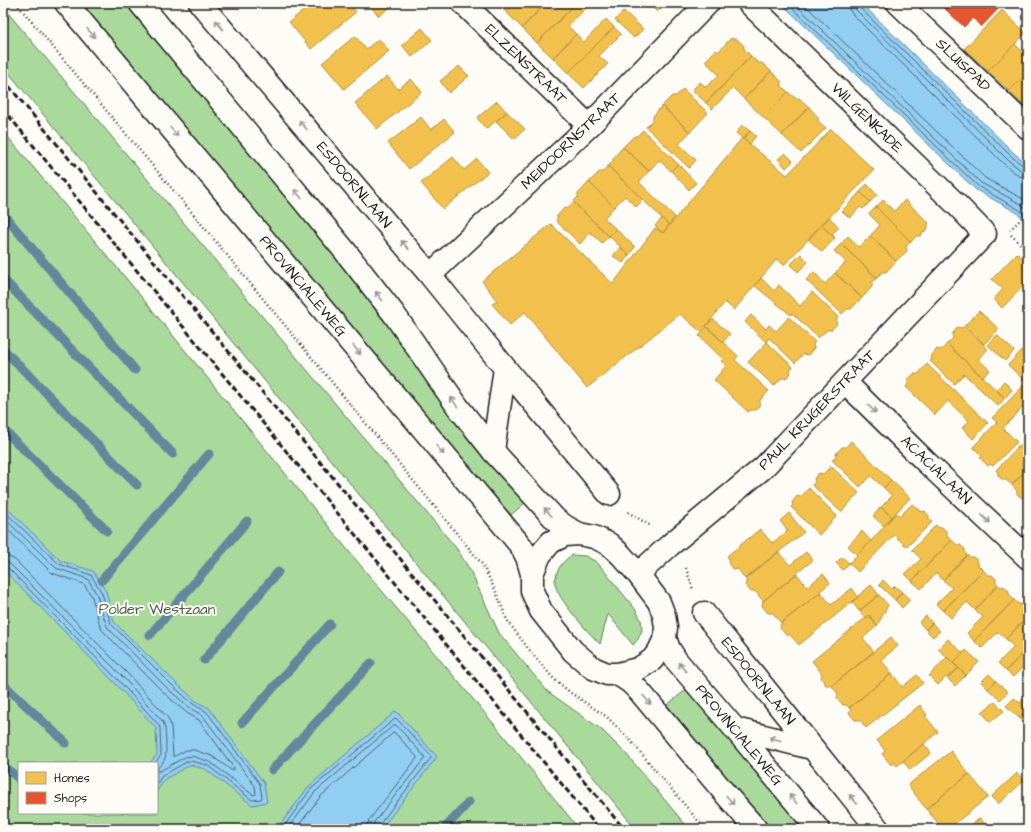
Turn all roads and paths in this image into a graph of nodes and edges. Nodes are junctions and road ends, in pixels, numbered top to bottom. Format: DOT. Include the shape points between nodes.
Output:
graph roads {
  1 [pos="16,3"];
  2 [pos="66,3"];
  3 [pos="140,3"];
  4 [pos="200,3"];
  5 [pos="463,3"];
  6 [pos="708,3"];
  7 [pos="749,3"];
  8 [pos="898,3"];
  9 [pos="590,126"];
  10 [pos="1028,128"];
  11 [pos="1028,212"];
  12 [pos="1017,224"];
  13 [pos="1008,232"];
  14 [pos="985,234"];
  15 [pos="1028,252"];
  16 [pos="430,275"];
  17 [pos="505,368"];
  18 [pos="845,382"];
  19 [pos="493,452"];
  20 [pos="609,494"];
  21 [pos="579,534"];
  22 [pos="1028,558"];
  23 [pos="532,574"];
  24 [pos="638,574"];
  25 [pos="704,613"];
  26 [pos="665,638"];
  27 [pos="618,674"];
  28 [pos="735,729"];
  29 [pos="812,748"];
  30 [pos="705,829"];
  31 [pos="756,829"];
  32 [pos="818,829"];
  33 [pos="878,829"];
  1 -- 30 [label="path" via="482,564 507,620 534,656 554,679 607,717"];
  2 -- 23 [label="street, PROVINCIALEWEG, one-way" via="520,546 527,556"];
  19 -- 3 [label="street, one-way" via="458,407 394,314 345,251"];
  16 -- 4 [label="street, ESDOORNLAAN, one-way"];
  5 -- 9 [label="street, ELZENSTRAAT"];
  6 -- 9 [label="street, MEIDOORNSTRAAT"];
  7 -- 14 [label="street, WILGENKADE"];
  8 -- 10 [label="street, SLUISPAD"];
  9 -- 16 [label="street, MEIDOORNSTRAAT"];
  11 -- 12 [label="path"];
  13 -- 15 [label="path"];
  14 -- 18 [label="street, PAUL KRUGERSTRAAT"];
  16 -- 17 [label="street, ESDOORNLAAN"];
  17 -- 19 [label="street"];
  17 -- 20 [label="street, ESDOORNLAAN"];
  18 -- 22 [label="street, ACACIALAAN, one-way"];
  18 -- 24 [label="street, PAUL KRUGERSTRAAT" via="763,468"];
  21 -- 19 [label="street, one-way" via="555,519"];
  21 -- 23 [label="street" via="565,535 551,542 540,555"];
  21 -- 24 [label="street" via="609,544"];
  23 -- 27 [label="street" via="532,591 541,611 573,652 594,668 607,674"];
  24 -- 26 [label="street" via="659,602 666,627"];
  25 -- 29 [label="street, ESDOORNLAAN"];
  26 -- 27 [label="street" via="652,660 638,669"];
  28 -- 26 [label="street, PROVINCIALEWEG, one-way" via="676,660"];
  27 -- 31 [label="street, one-way" via="640,692"];
  29 -- 28 [label="street, ESDOORNLAAN, one-way"];
  32 -- 28 [label="street, PROVINCIALEWEG, one-way"];
  33 -- 29 [label="street, ESDOORNLAAN, one-way"];
}
